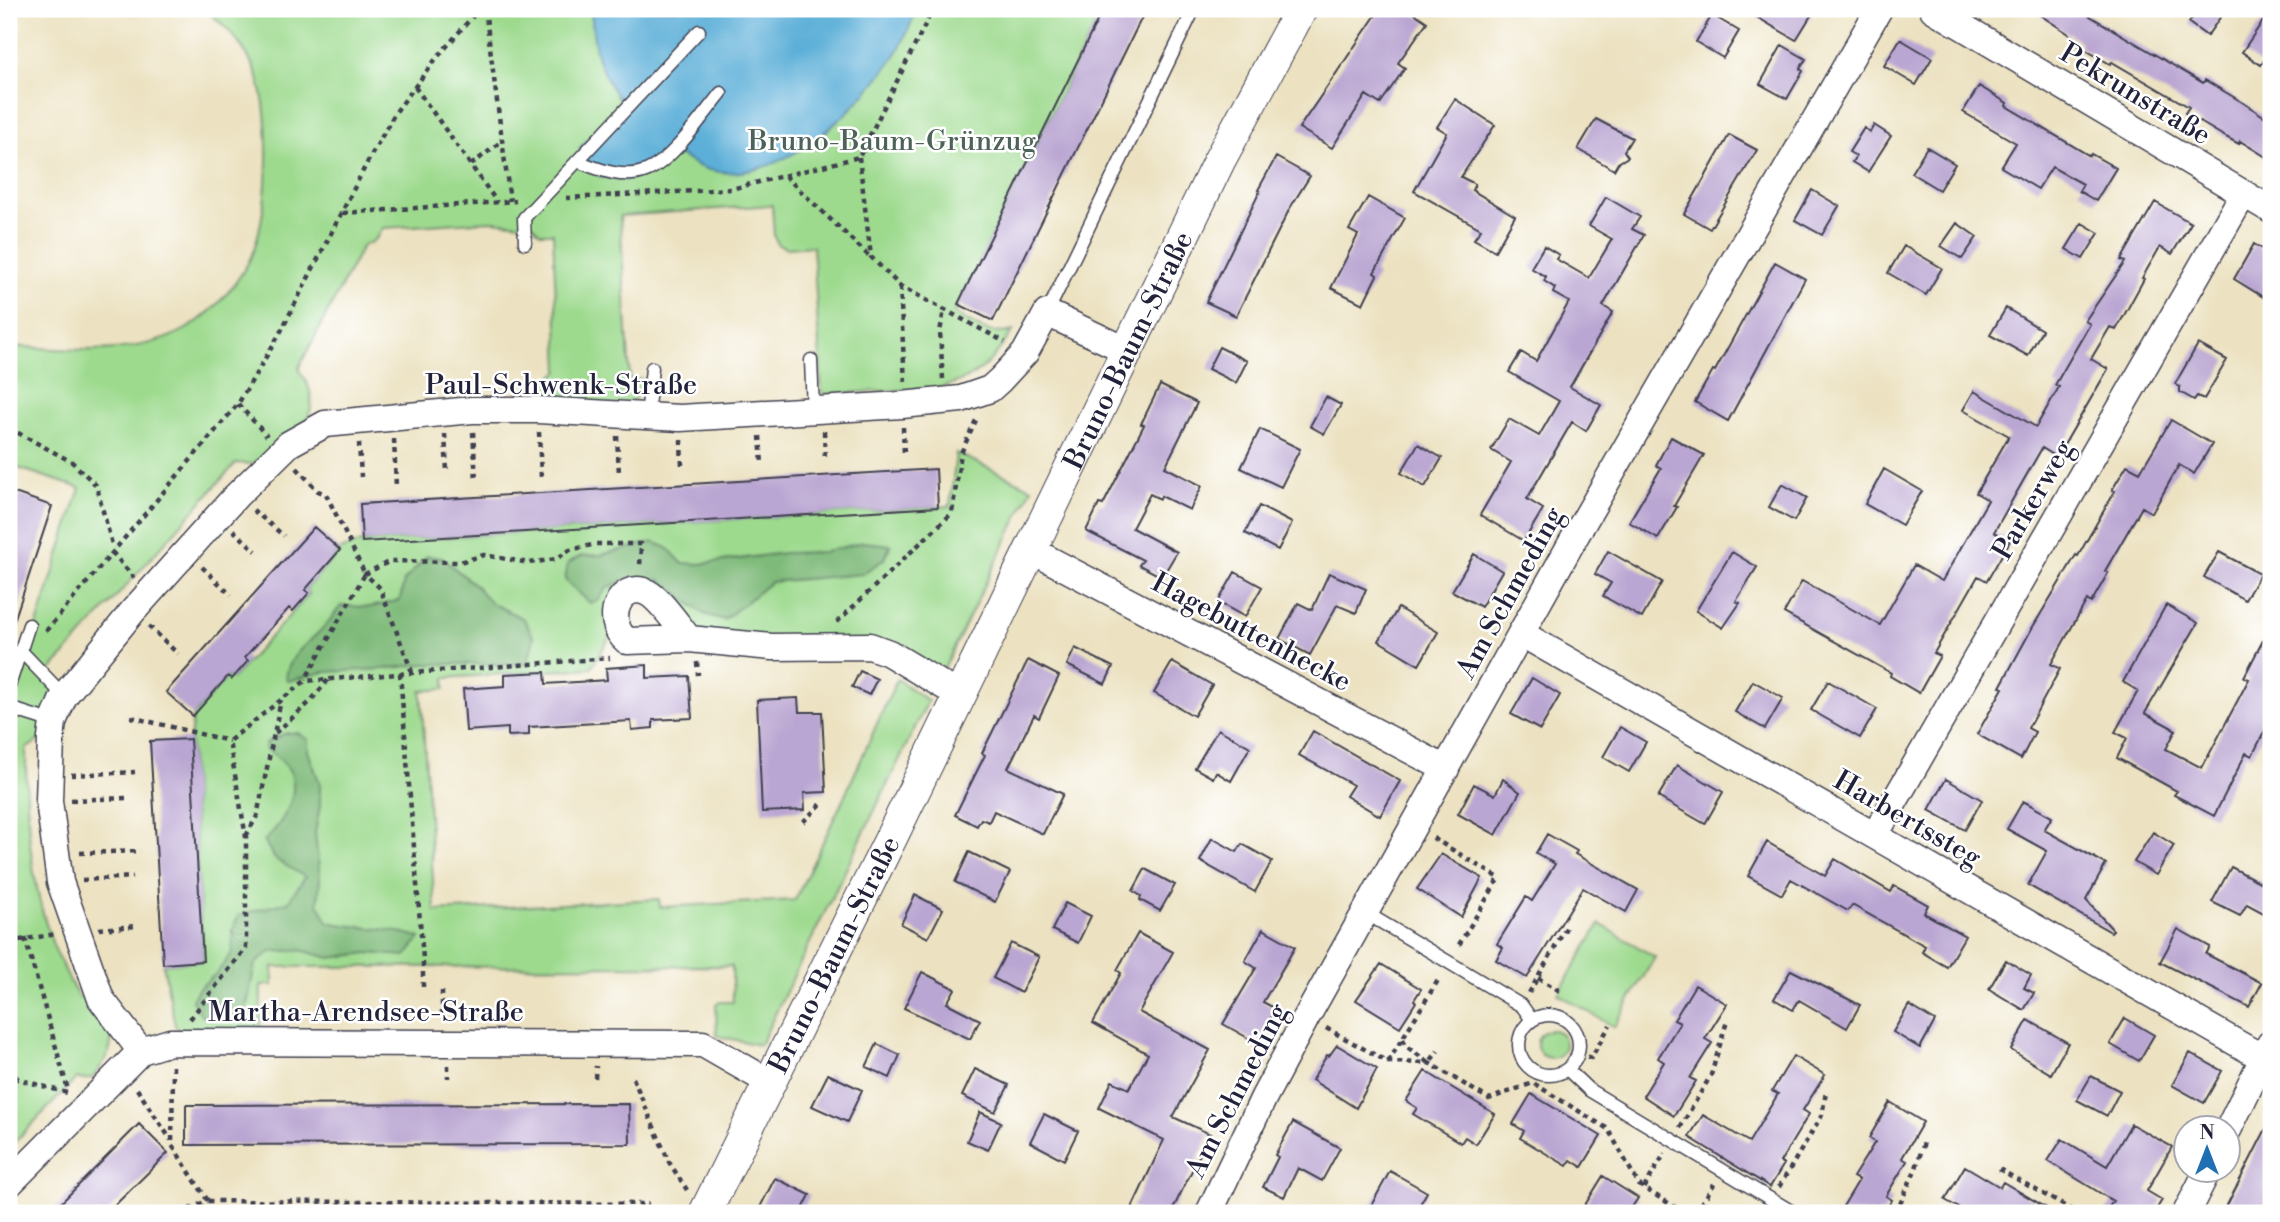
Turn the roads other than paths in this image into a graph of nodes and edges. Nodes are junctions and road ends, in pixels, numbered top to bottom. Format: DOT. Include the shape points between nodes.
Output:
graph roads {
  1 [pos="1194,9"];
  2 [pos="1301,9"];
  3 [pos="1879,9"];
  4 [pos="1933,9"];
  5 [pos="699,31"];
  6 [pos="721,93"];
  7 [pos="577,161"];
  8 [pos="2244,193"];
  9 [pos="2271,210"];
  10 [pos="525,243"];
  11 [pos="1047,313"];
  12 [pos="1126,350"];
  13 [pos="811,360"];
  14 [pos="652,368"];
  15 [pos="813,410"];
  16 [pos="647,418"];
  17 [pos="1029,549"];
  18 [pos="29,625"];
  19 [pos="1522,634"];
  20 [pos="689,639"];
  21 [pos="20,650"];
  22 [pos="9,686"];
  23 [pos="958,695"];
  24 [pos="64,696"];
  25 [pos="13,709"];
  26 [pos="54,722"];
  27 [pos="1446,769"];
  28 [pos="1875,835"];
  29 [pos="1366,913"];
  30 [pos="1532,1020"];
  31 [pos="2267,1050"];
  32 [pos="133,1059"];
  33 [pos="1567,1069"];
  34 [pos="769,1082"];
  35 [pos="2236,1114"];
  36 [pos="9,1184"];
  37 [pos="2201,1184"];
  38 [pos="698,1205"];
  39 [pos="1209,1213"];
  40 [pos="1794,1213"];
  41 [pos="2186,1213"];
  1 -- 11 [label="lane"];
  2 -- 12 [label="street, Bruno-Baum-Straße" via="1219,161"];
  3 -- 19 [label="street, Am Schmeding"];
  4 -- 8 [label="street, Pekrunstraße"];
  5 -- 7 [label="lane"];
  6 -- 7 [label="lane" via="673,152 646,171 622,174"];
  7 -- 10 [label="lane" via="524,218"];
  8 -- 9 [label="street, Pekrunstraße"];
  8 -- 28 [label="street, Parkerweg"];
  11 -- 12 [label="street"];
  11 -- 15 [label="street, Paul-Schwenk-Straße" via="1025,353 990,389 961,399"];
  12 -- 17 [label="street, Bruno-Baum-Straße"];
  13 -- 15 [label="lane"];
  14 -- 16 [label="lane"];
  15 -- 16 [label="street, Paul-Schwenk-Straße"];
  16 -- 24 [label="street, Paul-Schwenk-Straße" via="472,410 325,424 289,443 236,496"];
  17 -- 23 [label="street, Bruno-Baum-Straße"];
  17 -- 27 [label="street, Hagebuttenhecke"];
  18 -- 21 [label="lane"];
  19 -- 27 [label="street, Am Schmeding"];
  19 -- 28 [label="street, Harbertssteg"];
  20 -- 20 [label="street" via="626,641 615,625 616,605 634,591 653,595"];
  20 -- 23 [label="street" via="772,647 870,646"];
  21 -- 22 [label="lane"];
  21 -- 24 [label="lane"];
  23 -- 34 [label="street, Bruno-Baum-Straße"];
  24 -- 26 [label="street, Paul-Schwenk-Straße"];
  25 -- 26 [label="lane"];
  26 -- 32 [label="street, Paul-Schwenk-Straße" via="49,789 60,882 101,999"];
  27 -- 29 [label="street, Am Schmeding"];
  28 -- 31 [label="street, Harbertssteg"];
  29 -- 30 [label="lane" via="1522,1006"];
  29 -- 39 [label="street, Am Schmeding" via="1264,1097"];
  30 -- 33 [label="lane" via="1520,1040 1525,1062 1544,1074"];
  30 -- 33 [label="lane" via="1555,1015 1574,1027 1578,1053"];
  31 -- 35 [label="street"];
  32 -- 34 [label="street, Martha-Arendsee-Straße" via="170,1042 703,1044"];
  32 -- 36 [label="street, Martha-Arendsee-Straße"];
  33 -- 40 [label="lane" via="1589,1090"];
  34 -- 38 [label="street, Bruno-Baum-Straße"];
  37 -- 41 [label="street"];
}
